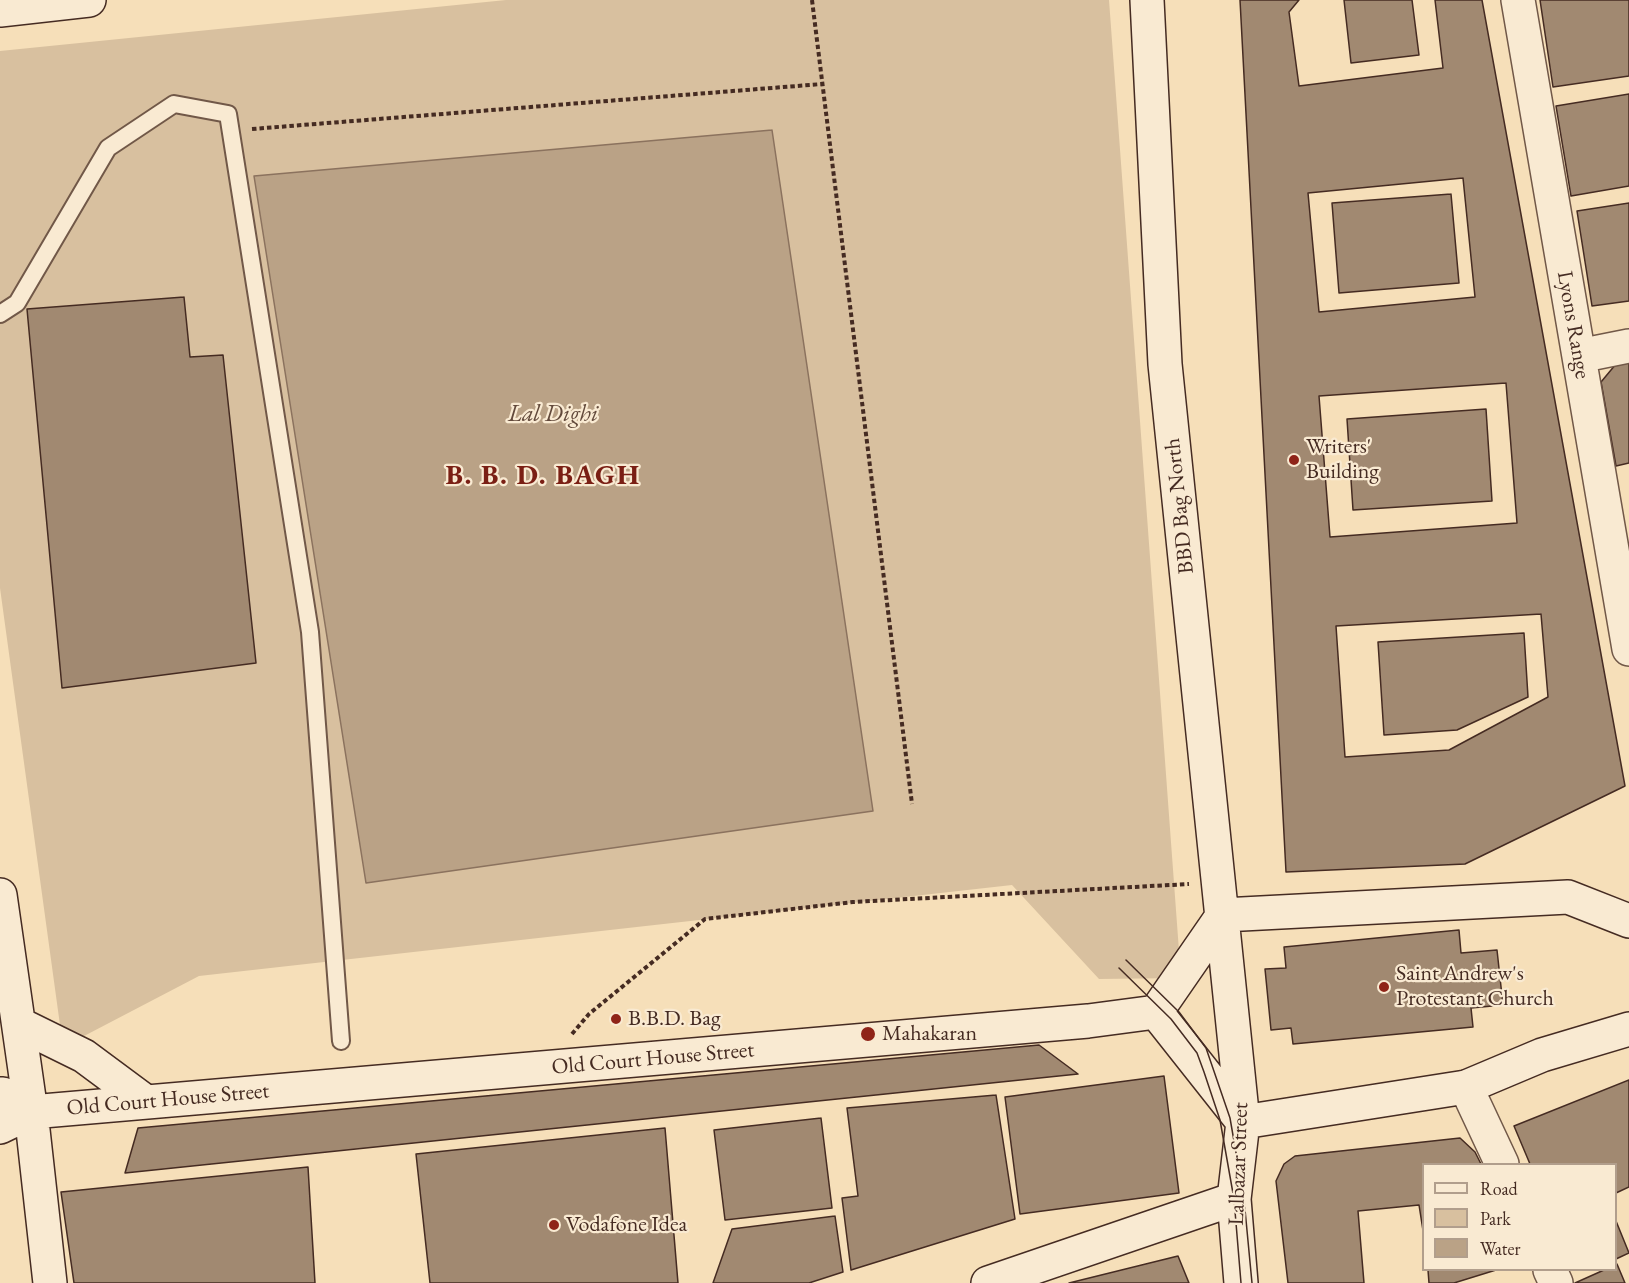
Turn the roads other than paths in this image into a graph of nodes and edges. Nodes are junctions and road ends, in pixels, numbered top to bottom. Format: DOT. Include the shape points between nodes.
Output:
graph roads {
  1 [pos="90,0"];
  2 [pos="1147,0"];
  3 [pos="1518,0"];
  4 [pos="0,10"];
  5 [pos="0,314"];
  6 [pos="1629,346"];
  7 [pos="1579,356"];
  8 [pos="1629,649"];
  9 [pos="0,895"];
  10 [pos="1223,915"];
  11 [pos="1629,921"];
  12 [pos="1233,1010"];
  13 [pos="1156,1012"];
  14 [pos="19,1024"];
  15 [pos="1629,1029"];
  16 [pos="341,1041"];
  17 [pos="1466,1088"];
  18 [pos="0,1094"];
  19 [pos="146,1102"];
  20 [pos="31,1112"];
  21 [pos="1244,1122"];
  22 [pos="0,1127"];
  23 [pos="1502,1163"];
  24 [pos="1234,1199"];
  25 [pos="50,1283"];
  26 [pos="988,1283"];
  27 [pos="1241,1283"];
  1 -- 4 [label="main road"];
  2 -- 10 [label="main road, BBD Bag North" via="1165,364"];
  3 -- 7 [label="main road, Lyons Range"];
  5 -- 16 [label="lane" via="17,303 108,148 174,104 228,114 310,632"];
  6 -- 7 [label="main road"];
  7 -- 8 [label="main road, Lyons Range"];
  9 -- 14 [label="main road"];
  10 -- 11 [label="main road" via="1568,897"];
  10 -- 12 [label="main road, BBD Bag North"];
  10 -- 13 [label="main road"];
  12 -- 21 [label="main road, Lalbazar Street"];
  13 -- 19 [label="main road, Old Court House Street"];
  13 -- 21 [label="main road"];
  14 -- 19 [label="main road" via="84,1056"];
  14 -- 20 [label="main road"];
  15 -- 17 [label="main road" via="1542,1055"];
  17 -- 21 [label="main road"];
  17 -- 23 [label="main road"];
  18 -- 20 [label="main road"];
  19 -- 20 [label="main road, Old Court House Street"];
  20 -- 22 [label="main road"];
  20 -- 25 [label="main road"];
  21 -- 24 [label="main road, Lalbazar Street"];
  24 -- 26 [label="main road"];
  24 -- 27 [label="main road, Lalbazar Street"];
}
